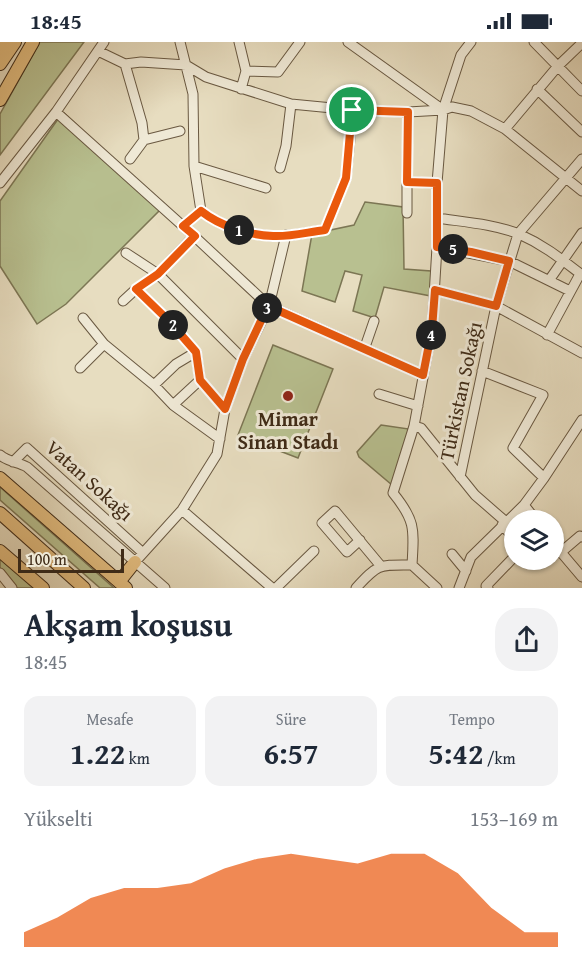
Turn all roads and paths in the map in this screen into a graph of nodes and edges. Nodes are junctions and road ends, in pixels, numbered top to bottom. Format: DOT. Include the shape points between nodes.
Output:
graph roads {
  1 [pos="5,42"];
  2 [pos="15,42"];
  3 [pos="33,42"];
  4 [pos="104,42"];
  5 [pos="180,42"];
  6 [pos="239,42"];
  7 [pos="300,42"];
  8 [pos="348,42"];
  9 [pos="471,42"];
  10 [pos="534,42"];
  11 [pos="582,43"];
  12 [pos="360,45"];
  13 [pos="0,49"];
  14 [pos="98,51"];
  15 [pos="0,64"];
  16 [pos="125,64"];
  17 [pos="186,65"];
  18 [pos="558,66"];
  19 [pos="246,71"];
  20 [pos="241,89"];
  21 [pos="537,89"];
  22 [pos="582,91"];
  23 [pos="0,100"];
  24 [pos="291,104"];
  25 [pos="352,110"];
  26 [pos="443,110"];
  27 [pos="56,112"];
  28 [pos="408,112"];
  29 [pos="505,129"];
  30 [pos="180,131"];
  31 [pos="582,132"];
  32 [pos="144,140"];
  33 [pos="130,159"];
  34 [pos="582,159"];
  35 [pos="194,166"];
  36 [pos="280,168"];
  37 [pos="566,176"];
  38 [pos="407,182"];
  39 [pos="0,183"];
  40 [pos="437,183"];
  41 [pos="266,188"];
  42 [pos="582,191"];
  43 [pos="201,211"];
  44 [pos="407,213"];
  45 [pos="437,218"];
  46 [pos="183,226"];
  47 [pos="582,233"];
  48 [pos="518,234"];
  49 [pos="286,235"];
  50 [pos="195,236"];
  51 [pos="437,247"];
  52 [pos="126,253"];
  53 [pos="563,258"];
  54 [pos="509,261"];
  55 [pos="158,274"];
  56 [pos="581,275"];
  57 [pos="550,279"];
  58 [pos="136,289"];
  59 [pos="435,290"];
  60 [pos="570,291"];
  61 [pos="123,301"];
  62 [pos="268,306"];
  63 [pos="496,306"];
  64 [pos="83,318"];
  65 [pos="374,321"];
  66 [pos="548,335"];
  67 [pos="104,344"];
  68 [pos="365,347"];
  69 [pos="196,352"];
  70 [pos="582,353"];
  71 [pos="243,359"];
  72 [pos="80,368"];
  73 [pos="482,371"];
  74 [pos="423,375"];
  75 [pos="200,380"];
  76 [pos="154,385"];
  77 [pos="379,394"];
  78 [pos="173,405"];
  79 [pos="418,406"];
  80 [pos="225,409"];
  81 [pos="582,420"];
  82 [pos="414,426"];
  83 [pos="220,440"];
  84 [pos="0,455"];
  85 [pos="14,462"];
  86 [pos="460,477"];
  87 [pos="0,478"];
  88 [pos="544,478"];
  89 [pos="524,505"];
  90 [pos="182,510"];
  91 [pos="519,510"];
  92 [pos="528,510"];
  93 [pos="0,513"];
  94 [pos="504,524"];
  95 [pos="582,537"];
  96 [pos="360,540"];
  97 [pos="564,550"];
  98 [pos="0,551"];
  99 [pos="314,551"];
  100 [pos="452,554"];
  101 [pos="139,557"];
  102 [pos="564,558"];
  103 [pos="380,565"];
  104 [pos="412,565"];
  105 [pos="504,567"];
  106 [pos="465,571"];
  107 [pos="0,573"];
  108 [pos="582,578"];
  109 [pos="123,585"];
  110 [pos="40,587"];
  111 [pos="433,587"];
  112 [pos="12,588"];
  113 [pos="84,588"];
  114 [pos="165,588"];
  115 [pos="274,588"];
  116 [pos="356,588"];
  117 [pos="459,588"];
  118 [pos="488,588"];
  1 -- 13 [label="main road"];
  2 -- 15 [label="main road"];
  3 -- 23 [label="main road"];
  4 -- 14 [label="street"];
  5 -- 17 [label="street"];
  6 -- 19 [label="street"];
  7 -- 19 [label="street" via="278,72"];
  8 -- 12 [label="street"];
  9 -- 26 [label="street" via="461,55"];
  10 -- 18 [label="street"];
  11 -- 18 [label="street"];
  12 -- 26 [label="street"];
  14 -- 16 [label="street"];
  14 -- 27 [label="street"];
  16 -- 17 [label="street"];
  16 -- 32 [label="street"];
  17 -- 20 [label="street"];
  17 -- 35 [label="street" via="193,94"];
  18 -- 21 [label="street"];
  18 -- 22 [label="street"];
  19 -- 20 [label="street"];
  20 -- 24 [label="street"];
  21 -- 29 [label="street"];
  21 -- 31 [label="street"];
  24 -- 25 [label="street"];
  24 -- 36 [label="street"];
  25 -- 28 [label="street"];
  25 -- 49 [label="street" via="346,178 325,230"];
  26 -- 28 [label="street"];
  26 -- 29 [label="street" via="452,107 471,111"];
  26 -- 40 [label="street"];
  27 -- 39 [label="street"];
  27 -- 46 [label="street"];
  28 -- 38 [label="street"];
  29 -- 37 [label="street"];
  30 -- 32 [label="street"];
  32 -- 33 [label="street"];
  34 -- 37 [label="street, Türkistan Sokağı"];
  35 -- 41 [label="street"];
  35 -- 43 [label="street"];
  37 -- 42 [label="street"];
  37 -- 48 [label="street, Türkistan Sokağı"];
  38 -- 40 [label="street"];
  38 -- 44 [label="street"];
  40 -- 45 [label="street"];
  43 -- 46 [label="street"];
  43 -- 49 [label="street" via="248,233"];
  45 -- 48 [label="street"];
  45 -- 51 [label="street"];
  46 -- 50 [label="street"];
  47 -- 53 [label="street"];
  48 -- 53 [label="street"];
  48 -- 54 [label="street, Türkistan Sokağı"];
  49 -- 62 [label="street"];
  50 -- 55 [label="street"];
  50 -- 62 [label="street"];
  51 -- 54 [label="street"];
  51 -- 59 [label="street"];
  52 -- 55 [label="street"];
  53 -- 56 [label="street"];
  53 -- 57 [label="street"];
  54 -- 57 [label="street"];
  54 -- 63 [label="street, Türkistan Sokağı"];
  55 -- 58 [label="street"];
  55 -- 71 [label="street"];
  56 -- 60 [label="street"];
  57 -- 60 [label="street"];
  58 -- 61 [label="street"];
  58 -- 69 [label="street"];
  59 -- 63 [label="street"];
  59 -- 74 [label="street"];
  60 -- 66 [label="street"];
  62 -- 68 [label="street"];
  62 -- 71 [label="street"];
  63 -- 66 [label="street"];
  63 -- 73 [label="street, Türkistan Sokağı"];
  64 -- 67 [label="street"];
  65 -- 68 [label="street"];
  66 -- 70 [label="street"];
  67 -- 72 [label="street"];
  67 -- 76 [label="street"];
  68 -- 74 [label="street"];
  69 -- 75 [label="street"];
  69 -- 76 [label="street"];
  71 -- 80 [label="street"];
  73 -- 86 [label="street, Türkistan Sokağı"];
  73 -- 88 [label="street" via="543,396 513,448"];
  74 -- 79 [label="street"];
  75 -- 78 [label="street"];
  75 -- 80 [label="street"];
  76 -- 78 [label="street"];
  77 -- 79 [label="street"];
  78 -- 83 [label="street"];
  79 -- 82 [label="street"];
  80 -- 83 [label="street"];
  81 -- 88 [label="street"];
  82 -- 86 [label="street" via="420,428"];
  82 -- 104 [label="street" via="393,493 407,510 414,528"];
  83 -- 90 [label="street" via="217,454"];
  84 -- 85 [label="street"];
  85 -- 101 [label="street" via="27,467"];
  85 -- 101 [label="street, Vatan Sokağı" via="27,448"];
  86 -- 94 [label="street"];
  87 -- 109 [label="main road"];
  88 -- 89 [label="street"];
  89 -- 91 [label="street"];
  89 -- 92 [label="street"];
  90 -- 101 [label="street"];
  90 -- 115 [label="street"];
  93 -- 113 [label="main road"];
  94 -- 106 [label="street" via="471,557"];
  95 -- 97 [label="street"];
  96 -- 103 [label="street"];
  98 -- 110 [label="main road"];
  99 -- 115 [label="street"];
  100 -- 106 [label="street"];
  101 -- 109 [label="main road"];
  101 -- 114 [label="street"];
  102 -- 108 [label="street"];
  103 -- 104 [label="street"];
  103 -- 116 [label="street"];
  104 -- 111 [label="street"];
  105 -- 118 [label="street"];
  106 -- 117 [label="street"];
  107 -- 112 [label="street"];
}
